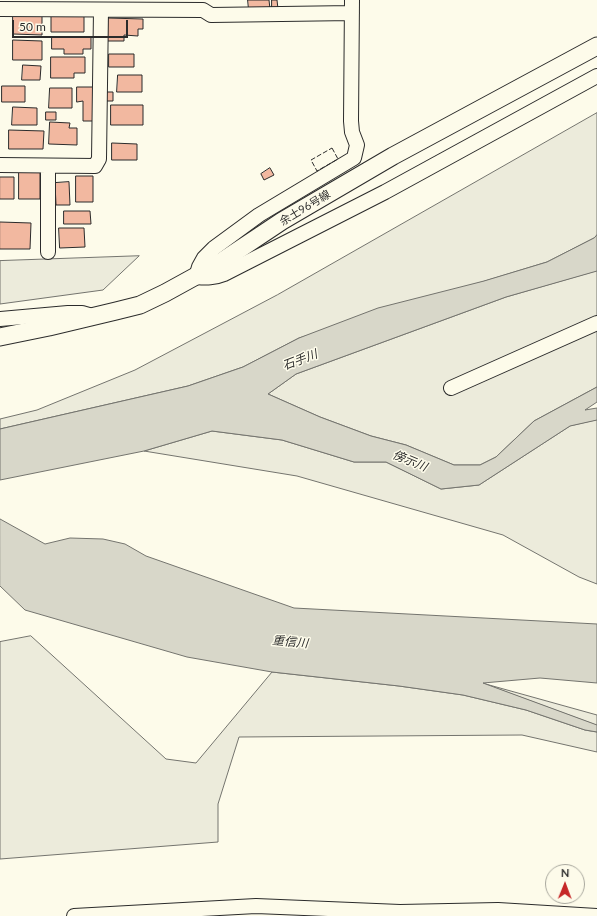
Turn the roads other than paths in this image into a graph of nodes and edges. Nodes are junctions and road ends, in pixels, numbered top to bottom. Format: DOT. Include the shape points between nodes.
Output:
graph roads {
  1 [pos="352,6"];
  2 [pos="0,9"];
  3 [pos="101,10"];
  4 [pos="597,46"];
  5 [pos="597,76"];
  6 [pos="0,165"];
  7 [pos="48,166"];
  8 [pos="48,252"];
  9 [pos="196,276"];
  10 [pos="94,317"];
  11 [pos="0,319"];
  12 [pos="597,323"];
  13 [pos="0,337"];
  14 [pos="451,388"];
  15 [pos="74,916"];
  16 [pos="597,916"];
  1 -- 3 [label="street" via="211,15 203,10"];
  1 -- 9 [label="street" via="351,121 357,145 354,158 259,216 214,248 204,258"];
  2 -- 3 [label="street"];
  3 -- 7 [label="street" via="99,159 95,166"];
  4 -- 9 [label="street, 余土96号線" via="393,156 282,221"];
  5 -- 9 [label="street" via="385,192 224,274 215,278"];
  6 -- 7 [label="street"];
  7 -- 8 [label="street"];
  9 -- 10 [label="street, 余土96号線" via="140,304"];
  10 -- 11 [label="street" via="82,313"];
  10 -- 13 [label="street, 余土96号線"];
  12 -- 14 [label="street"];
  15 -- 16 [label="street" via="256,906 400,912 498,910"];
}
